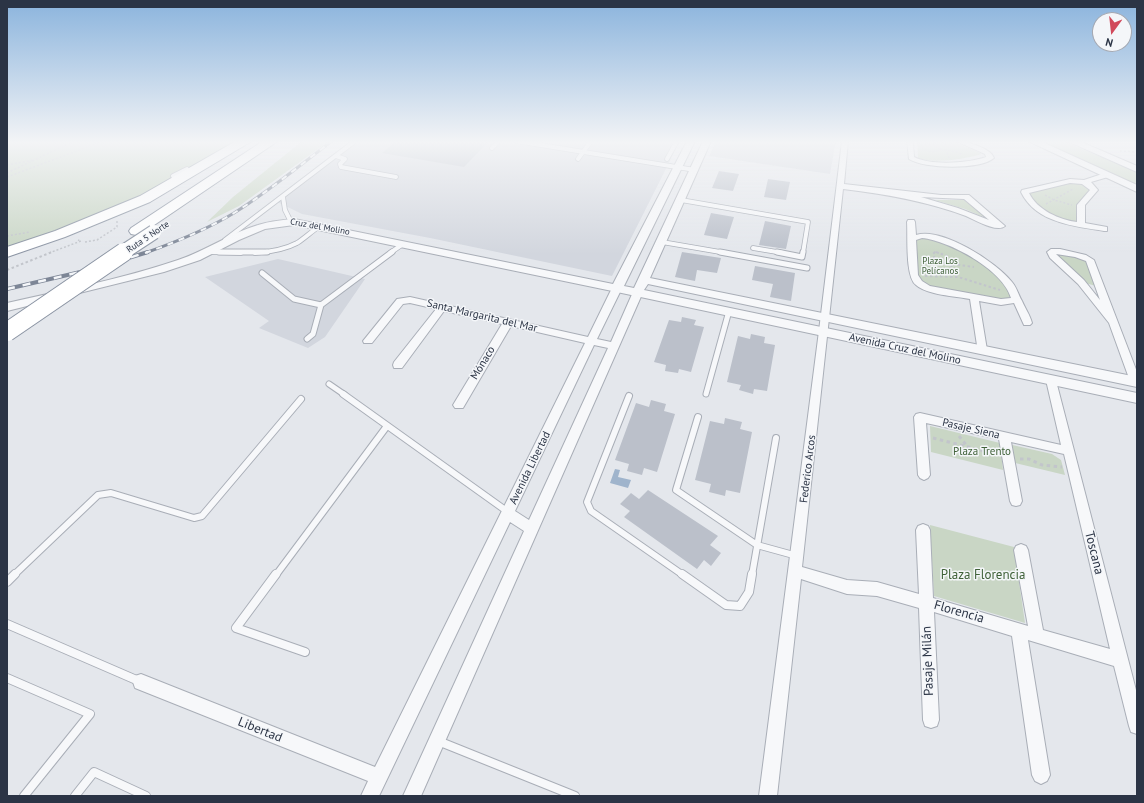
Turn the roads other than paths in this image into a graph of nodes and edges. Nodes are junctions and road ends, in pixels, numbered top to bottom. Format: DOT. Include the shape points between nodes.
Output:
graph roads {
  1 [pos="183,178"];
  2 [pos="221,178"];
  3 [pos="229,178"];
  4 [pos="307,178"];
  5 [pos="672,178"];
  6 [pos="691,178"];
  7 [pos="841,178"];
  8 [pos="1095,178"];
  9 [pos="1113,178"];
  10 [pos="1085,182"];
  11 [pos="840,186"];
  12 [pos="1136,188"];
  13 [pos="886,192"];
  14 [pos="283,197"];
  15 [pos="681,200"];
  16 [pos="291,222"];
  17 [pos="911,222"];
  18 [pos="1081,225"];
  19 [pos="320,226"];
  20 [pos="1104,229"];
  21 [pos="912,239"];
  22 [pos="662,242"];
  23 [pos="403,244"];
  24 [pos="753,248"];
  25 [pos="7,252"];
  26 [pos="209,252"];
  27 [pos="807,268"];
  28 [pos="262,273"];
  29 [pos="644,280"];
  30 [pos="617,288"];
  31 [pos="638,292"];
  32 [pos="974,297"];
  33 [pos="1016,297"];
  34 [pos="673,300"];
  35 [pos="740,300"];
  36 [pos="321,305"];
  37 [pos="7,307"];
  38 [pos="442,307"];
  39 [pos="729,311"];
  40 [pos="7,317"];
  41 [pos="826,317"];
  42 [pos="1112,321"];
  43 [pos="508,322"];
  44 [pos="1027,323"];
  45 [pos="824,331"];
  46 [pos="7,332"];
  47 [pos="307,339"];
  48 [pos="368,340"];
  49 [pos="592,341"];
  50 [pos="614,346"];
  51 [pos="982,350"];
  52 [pos="398,366"];
  53 [pos="1051,380"];
  54 [pos="1136,382"];
  55 [pos="329,384"];
  56 [pos="706,394"];
  57 [pos="629,396"];
  58 [pos="1137,398"];
  59 [pos="301,399"];
  60 [pos="459,405"];
  61 [pos="698,417"];
  62 [pos="387,426"];
  63 [pos="1004,436"];
  64 [pos="776,438"];
  65 [pos="1069,452"];
  66 [pos="924,474"];
  67 [pos="1016,501"];
  68 [pos="508,513"];
  69 [pos="531,529"];
  70 [pos="923,530"];
  71 [pos="757,546"];
  72 [pos="1022,550"];
  73 [pos="797,564"];
  74 [pos="7,582"];
  75 [pos="926,603"];
  76 [pos="7,624"];
  77 [pos="1019,630"];
  78 [pos="1037,635"];
  79 [pos="305,652"];
  80 [pos="1120,660"];
  81 [pos="7,678"];
  82 [pos="141,682"];
  83 [pos="931,720"];
  84 [pos="1137,726"];
  85 [pos="437,741"];
  86 [pos="1041,775"];
  87 [pos="379,777"];
  88 [pos="24,796"];
  89 [pos="75,796"];
  90 [pos="146,796"];
  91 [pos="370,796"];
  92 [pos="412,796"];
  93 [pos="576,796"];
  94 [pos="768,796"];
  1 -- 25 [label="highway" via="133,204 60,234"];
  2 -- 40 [label="highway, Ruta 5 Norte" via="136,231"];
  3 -- 46 [label="highway, Ruta 5 Norte, bridge"];
  4 -- 14 [label="lane"];
  5 -- 30 [label="street, Avenida Libertad"];
  6 -- 15 [label="street"];
  7 -- 11 [label="street, Federico Arcos"];
  8 -- 10 [label="street"];
  9 -- 12 [label="street"];
  10 -- 18 [label="street" via="1094,190 1081,204"];
  10 -- 18 [label="street" via="1070,181 1026,192 1029,201 1060,221"];
  11 -- 13 [label="street"];
  11 -- 41 [label="street, Federico Arcos"];
  13 -- 13 [label="street" via="966,197 1001,226 929,201"];
  14 -- 16 [label="lane" via="285,214"];
  14 -- 26 [label="lane"];
  15 -- 22 [label="street"];
  15 -- 24 [label="lane" via="808,222 802,257"];
  16 -- 19 [label="street, Cruz del Molino"];
  16 -- 26 [label="street, Cruz del Molino" via="251,229"];
  17 -- 21 [label="street"];
  18 -- 20 [label="street"];
  19 -- 23 [label="street, Cruz del Molino"];
  19 -- 26 [label="lane" via="298,242 269,252"];
  21 -- 32 [label="street" via="914,275 918,283 927,288"];
  21 -- 33 [label="street" via="925,235 939,238 976,257 1008,282"];
  22 -- 27 [label="lane"];
  22 -- 29 [label="street"];
  23 -- 30 [label="street, Cruz del Molino"];
  23 -- 36 [label="lane"];
  26 -- 37 [label="street, Cruz del Molino" via="164,268"];
  28 -- 36 [label="lane" via="294,299"];
  29 -- 31 [label="street"];
  29 -- 35 [label="street, Avenida Cruz del Molino"];
  30 -- 31 [label="street, Avenida Cruz del Molino"];
  30 -- 49 [label="street, Avenida Libertad"];
  31 -- 34 [label="street, Avenida Cruz del Molino"];
  31 -- 50 [label="street"];
  32 -- 33 [label="street" via="1001,302 1009,302"];
  32 -- 51 [label="street"];
  33 -- 44 [label="street" via="1025,313"];
  34 -- 35 [label="street, Avenida Cruz del Molino"];
  34 -- 39 [label="street, Avenida Cruz del Molino"];
  35 -- 41 [label="street, Avenida Cruz del Molino"];
  36 -- 47 [label="lane" via="313,334"];
  38 -- 43 [label="street, Santa Margarita del Mar"];
  38 -- 48 [label="street, Santa Margarita del Mar" via="410,300 400,301"];
  38 -- 52 [label="street"];
  39 -- 45 [label="street, Avenida Cruz del Molino"];
  39 -- 56 [label="lane"];
  41 -- 45 [label="street, Federico Arcos"];
  41 -- 51 [label="street, Avenida Cruz del Molino"];
  42 -- 42 [label="street" via="1089,258 1051,252 1081,282"];
  42 -- 54 [label="street"];
  43 -- 49 [label="street, Santa Margarita del Mar"];
  43 -- 60 [label="street, Mónaco"];
  45 -- 53 [label="street, Avenida Cruz del Molino"];
  45 -- 73 [label="street, Federico Arcos"];
  49 -- 50 [label="street, Santa Margarita del Mar"];
  49 -- 68 [label="street, Avenida Libertad"];
  50 -- 69 [label="street"];
  51 -- 54 [label="street, Avenida Cruz del Molino"];
  53 -- 58 [label="street, Avenida Cruz del Molino"];
  53 -- 65 [label="street, Toscana"];
  55 -- 62 [label="lane"];
  57 -- 71 [label="lane" via="587,502 591,511 726,605 740,606 749,592"];
  59 -- 74 [label="lane" via="202,516 194,518 111,492 102,493 93,498"];
  61 -- 71 [label="lane" via="676,490"];
  62 -- 68 [label="lane"];
  62 -- 79 [label="lane" via="236,628"];
  63 -- 65 [label="street, Pasaje Siena"];
  63 -- 66 [label="street, Pasaje Siena" via="920,416"];
  63 -- 67 [label="street"];
  64 -- 71 [label="lane"];
  65 -- 80 [label="street, Toscana"];
  68 -- 69 [label="street"];
  68 -- 87 [label="street, Avenida Libertad"];
  69 -- 85 [label="street"];
  70 -- 75 [label="street, Pasaje Milán"];
  71 -- 73 [label="lane"];
  72 -- 78 [label="street"];
  73 -- 75 [label="street, Florencia" via="847,587 877,589"];
  73 -- 94 [label="street, Federico Arcos"];
  75 -- 77 [label="street, Florencia"];
  75 -- 83 [label="street, Pasaje Milán"];
  76 -- 82 [label="lane"];
  77 -- 78 [label="street, Florencia"];
  77 -- 86 [label="street"];
  78 -- 80 [label="street, Florencia"];
  80 -- 84 [label="street, Toscana"];
  81 -- 88 [label="lane" via="90,714"];
  82 -- 87 [label="street, Libertad"];
  85 -- 92 [label="street"];
  85 -- 93 [label="lane"];
  87 -- 91 [label="street, Avenida Libertad"];
  89 -- 90 [label="lane" via="94,772"];
}
